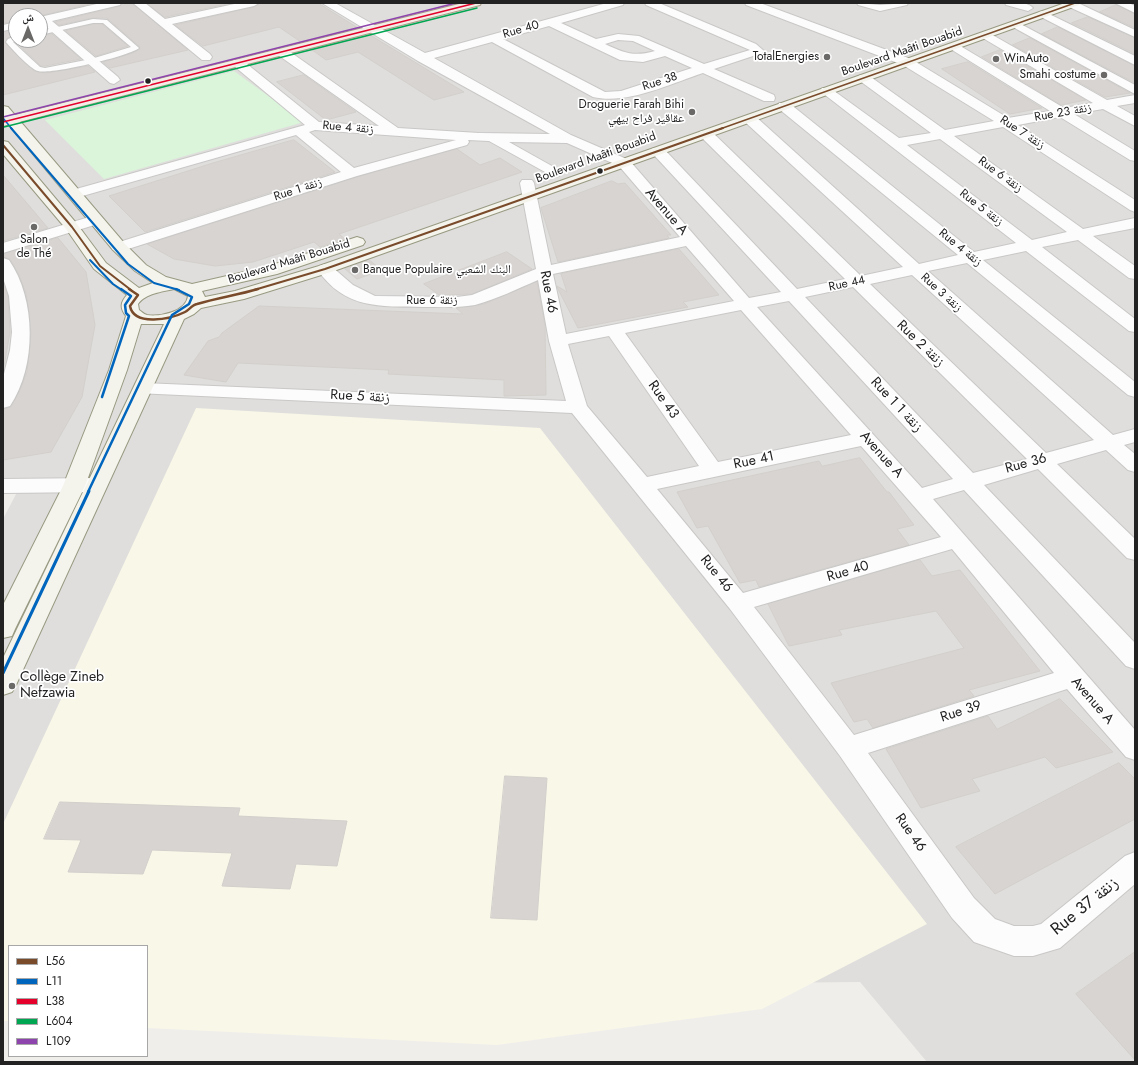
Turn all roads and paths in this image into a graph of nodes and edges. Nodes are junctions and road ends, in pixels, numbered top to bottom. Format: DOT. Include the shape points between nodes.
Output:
graph roads {
  1 [pos="116,3"];
  2 [pos="138,3"];
  3 [pos="254,3"];
  4 [pos="326,3"];
  5 [pos="420,3"];
  6 [pos="476,3"];
  7 [pos="619,3"];
  8 [pos="650,3"];
  9 [pos="750,3"];
  10 [pos="785,3"];
  11 [pos="862,3"];
  12 [pos="902,3"];
  13 [pos="1010,3"];
  14 [pos="1120,3"];
  15 [pos="1073,4"];
  16 [pos="1028,8"];
  17 [pos="766,9"];
  18 [pos="1043,9"];
  19 [pos="1135,10"];
  20 [pos="48,19"];
  21 [pos="356,19"];
  22 [pos="550,22"];
  23 [pos="48,24"];
  24 [pos="163,24"];
  25 [pos="1014,24"];
  26 [pos="55,29"];
  27 [pos="374,29"];
  28 [pos="48,31"];
  29 [pos="1135,34"];
  30 [pos="985,35"];
  31 [pos="492,38"];
  32 [pos="594,43"];
  33 [pos="953,46"];
  34 [pos="15,48"];
  35 [pos="282,52"];
  36 [pos="665,52"];
  37 [pos="891,56"];
  38 [pos="206,57"];
  39 [pos="422,58"];
  40 [pos="92,61"];
  41 [pos="1135,61"];
  42 [pos="907,62"];
  43 [pos="238,63"];
  44 [pos="702,68"];
  45 [pos="864,78"];
  46 [pos="114,80"];
  47 [pos="1135,90"];
  48 [pos="826,91"];
  49 [pos="770,98"];
  50 [pos="1135,100"];
  51 [pos="1105,105"];
  52 [pos="784,106"];
  53 [pos="1062,113"];
  54 [pos="5,115"];
  55 [pos="750,119"];
  56 [pos="1135,122"];
  57 [pos="1006,123"];
  58 [pos="315,126"];
  59 [pos="701,129"];
  60 [pos="299,131"];
  61 [pos="396,132"];
  62 [pos="943,134"];
  63 [pos="485,137"];
  64 [pos="569,139"];
  65 [pos="896,143"];
  66 [pos="3,145"];
  67 [pos="658,151"];
  68 [pos="602,155"];
  69 [pos="624,156"];
  70 [pos="1135,157"];
  71 [pos="589,160"];
  72 [pos="568,168"];
  73 [pos="352,173"];
  74 [pos="554,173"];
  75 [pos="523,189"];
  76 [pos="74,194"];
  77 [pos="1135,207"];
  78 [pos="96,220"];
  79 [pos="1135,223"];
  80 [pos="72,228"];
  81 [pos="1080,234"];
  82 [pos="368,238"];
  83 [pos="690,240"];
  84 [pos="1028,245"];
  85 [pos="119,247"];
  86 [pos="3,248"];
  87 [pos="971,257"];
  88 [pos="3,263"];
  89 [pos="325,269"];
  90 [pos="915,269"];
  91 [pos="544,271"];
  92 [pos="1135,274"];
  93 [pos="856,282"];
  94 [pos="170,285"];
  95 [pos="138,295"];
  96 [pos="792,295"];
  97 [pos="746,304"];
  98 [pos="187,305"];
  99 [pos="135,315"];
  100 [pos="1135,327"];
  101 [pos="614,330"];
  102 [pos="558,341"];
  103 [pos="143,389"];
  104 [pos="1135,391"];
  105 [pos="3,402"];
  106 [pos="578,407"];
  107 [pos="1135,435"];
  108 [pos="866,438"];
  109 [pos="1109,442"];
  110 [pos="1040,460"];
  111 [pos="1135,465"];
  112 [pos="712,470"];
  113 [pos="967,481"];
  114 [pos="96,485"];
  115 [pos="644,485"];
  116 [pos="3,486"];
  117 [pos="74,486"];
  118 [pos="918,496"];
  119 [pos="957,540"];
  120 [pos="1135,552"];
  121 [pos="738,603"];
  122 [pos="3,629"];
  123 [pos="1135,659"];
  124 [pos="1072,677"];
  125 [pos="3,685"];
  126 [pos="849,748"];
  127 [pos="1135,749"];
  128 [pos="1135,866"];
  129 [pos="985,931"];
  1 -- 20 [label="street"];
  2 -- 24 [label="street"];
  3 -- 24 [label="street"];
  4 -- 21 [label="street"];
  5 -- 21 [label="main road"];
  6 -- 27 [label="main road"];
  7 -- 22 [label="street, Rue 40"];
  8 -- 44 [label="street, Rue 38" via="752,46 758,51"];
  9 -- 17 [label="street, Rue 7 زنقة"];
  10 -- 17 [label="street"];
  11 -- 12 [label="street" via="880,8"];
  13 -- 16 [label="street"];
  14 -- 19 [label="street"];
  15 -- 18 [label="street, Boulevard Maâti Bouabid"];
  15 -- 29 [label="street"];
  16 -- 18 [label="street, Boulevard Maâti Bouabid"];
  16 -- 37 [label="street, Boulevard Maâti Bouabid"];
  17 -- 37 [label="street, Rue 7 زنقة"];
  18 -- 25 [label="street, Boulevard Maâti Bouabid"];
  18 -- 41 [label="street"];
  21 -- 27 [label="street"];
  21 -- 38 [label="main road"];
  22 -- 31 [label="street, Rue 40"];
  22 -- 32 [label="street"];
  23 -- 26 [label="street"];
  24 -- 38 [label="street"];
  25 -- 30 [label="street, Boulevard Maâti Bouabid"];
  25 -- 47 [label="street"];
  26 -- 28 [label="lane"];
  26 -- 40 [label="street"];
  26 -- 40 [label="lane" via="105,21 136,48"];
  27 -- 35 [label="main road"];
  27 -- 39 [label="street"];
  30 -- 33 [label="street, Boulevard Maâti Bouabid"];
  30 -- 51 [label="street"];
  31 -- 39 [label="street, Rue 40"];
  31 -- 44 [label="street, Rue 38" via="605,96 622,95"];
  32 -- 36 [label="street" via="630,59"];
  32 -- 36 [label="street" via="630,36"];
  33 -- 42 [label="street, Boulevard Maâti Bouabid"];
  33 -- 53 [label="street"];
  34 -- 40 [label="lane" via="38,69 54,70"];
  35 -- 43 [label="main road"];
  35 -- 61 [label="street"];
  36 -- 44 [label="street"];
  37 -- 42 [label="street, Rue 7 زنقة"];
  37 -- 49 [label="street, Boulevard Maâti Bouabid"];
  38 -- 46 [label="main road"];
  39 -- 64 [label="street"];
  40 -- 46 [label="street"];
  42 -- 45 [label="street, Boulevard Maâti Bouabid"];
  42 -- 57 [label="street, Rue 7 زنقة"];
  43 -- 54 [label="main road"];
  43 -- 58 [label="street"];
  44 -- 49 [label="street"];
  45 -- 48 [label="street, Boulevard Maâti Bouabid"];
  45 -- 62 [label="street, Rue 6 زنقة"];
  46 -- 54 [label="main road"];
  48 -- 52 [label="street, Boulevard Maâti Bouabid"];
  48 -- 65 [label="street, Rue 5 زنقة"];
  49 -- 59 [label="street, Boulevard Maâti Bouabid"];
  50 -- 51 [label="street, Rue 23 زنقة"];
  51 -- 53 [label="street, Rue 23 زنقة"];
  51 -- 56 [label="street"];
  52 -- 55 [label="street, Boulevard Maâti Bouabid"];
  52 -- 87 [label="street, Rue 4 زنقة"];
  53 -- 57 [label="street, Rue 23 زنقة"];
  53 -- 70 [label="street"];
  54 -- 76 [label="street"];
  55 -- 59 [label="street, Boulevard Maâti Bouabid"];
  55 -- 90 [label="street, Rue 3 زنقة"];
  57 -- 62 [label="street, Rue 23 زنقة"];
  57 -- 77 [label="street, Rue 7 زنقة"];
  58 -- 60 [label="street, Rue 4 زنقة"];
  58 -- 61 [label="street, Rue 4 زنقة"];
  59 -- 67 [label="street, Boulevard Maâti Bouabid"];
  59 -- 93 [label="street, Rue 2 زنقة"];
  60 -- 73 [label="street"];
  60 -- 76 [label="street, Rue 4 زنقة"];
  61 -- 63 [label="street, Rue 4 زنقة"];
  62 -- 65 [label="street, Rue 23 زنقة"];
  62 -- 81 [label="street, Rue 6 زنقة"];
  63 -- 64 [label="street, Rue 4 زنقة"];
  63 -- 73 [label="street, Rue 1 زنقة"];
  63 -- 74 [label="street"];
  64 -- 68 [label="street, Rue 4 زنقة"];
  65 -- 84 [label="street, Rue 5 زنقة"];
  66 -- 80 [label="street"];
  67 -- 69 [label="street, Boulevard Maâti Bouabid"];
  67 -- 96 [label="street, Rue 1 زنقة 1"];
  68 -- 69 [label="street, Rue 4 زنقة"];
  68 -- 71 [label="street, Boulevard Maâti Bouabid"];
  69 -- 75 [label="street, Boulevard Maâti Bouabid"];
  69 -- 83 [label="street, Avenue A"];
  72 -- 74 [label="street, Boulevard Maâti Bouabid"];
  73 -- 85 [label="street, Rue 1 زنقة"];
  74 -- 75 [label="street, Boulevard Maâti Bouabid"];
  75 -- 89 [label="street, Boulevard Maâti Bouabid"];
  75 -- 91 [label="street, Rue 46"];
  76 -- 78 [label="street"];
  78 -- 80 [label="street"];
  78 -- 85 [label="street"];
  79 -- 81 [label="street, Rue 44"];
  80 -- 86 [label="street"];
  80 -- 95 [label="street" via="100,266"];
  81 -- 84 [label="street, Rue 44"];
  81 -- 92 [label="street, Rue 6 زنقة"];
  82 -- 98 [label="street, Boulevard Maâti Bouabid" via="271,270"];
  83 -- 91 [label="street, Rue 6 زنقة"];
  83 -- 97 [label="street, Avenue A"];
  84 -- 87 [label="street, Rue 44"];
  84 -- 100 [label="street, Rue 5 زنقة"];
  85 -- 94 [label="street" via="134,263 154,278"];
  87 -- 90 [label="street, Rue 44"];
  87 -- 104 [label="street, Rue 4 زنقة"];
  88 -- 105 [label="street" via="12,276 19,298 22,323 15,370"];
  89 -- 91 [label="street, Rue 6 زنقة" via="361,298 374,301 457,302 487,296"];
  89 -- 98 [label="street, Boulevard Maâti Bouabid" via="238,295"];
  90 -- 93 [label="street, Rue 44"];
  90 -- 109 [label="street, Rue 3 زنقة"];
  91 -- 102 [label="street, Rue 46"];
  93 -- 96 [label="street, Rue 44"];
  93 -- 110 [label="street, Rue 2 زنقة"];
  94 -- 95 [label="street" via="153,288"];
  94 -- 98 [label="street" via="182,286"];
  95 -- 99 [label="street" via="130,306"];
  96 -- 97 [label="street, Rue 44"];
  96 -- 113 [label="street, Rue 1 زنقة 1"];
  97 -- 101 [label="street, Rue 44"];
  97 -- 108 [label="street, Avenue A"];
  98 -- 99 [label="street, Boulevard Maâti Bouabid" via="156,320"];
  98 -- 103 [label="street"];
  99 -- 117 [label="street" via="118,370"];
  101 -- 102 [label="street, Rue 44"];
  101 -- 112 [label="street, Rue 43"];
  102 -- 106 [label="street, Rue 46"];
  103 -- 106 [label="street, Rue 5 زنقة"];
  103 -- 114 [label="street"];
  106 -- 115 [label="street, Rue 46"];
  107 -- 109 [label="street, Rue 36"];
  108 -- 112 [label="street, Rue 41"];
  108 -- 118 [label="street, Avenue A"];
  109 -- 110 [label="street, Rue 36"];
  109 -- 111 [label="street, Rue 3 زنقة"];
  110 -- 113 [label="street, Rue 36"];
  110 -- 120 [label="street, Rue 2 زنقة"];
  112 -- 115 [label="street, Rue 41"];
  113 -- 118 [label="street, Rue 36"];
  113 -- 123 [label="street, Rue 1 زنقة 1"];
  114 -- 117 [label="street"];
  114 -- 125 [label="street"];
  115 -- 121 [label="street, Rue 46"];
  116 -- 117 [label="street"];
  117 -- 122 [label="street"];
  118 -- 119 [label="street, Avenue A"];
  119 -- 121 [label="street, Rue 40"];
  119 -- 124 [label="street, Avenue A"];
  121 -- 126 [label="street, Rue 46"];
  124 -- 126 [label="street, Rue 39"];
  124 -- 127 [label="street, Avenue A"];
  126 -- 129 [label="street, Rue 46" via="963,908"];
  128 -- 129 [label="street, Rue 37 زنقة" via="1049,937 1014,942"];
}
